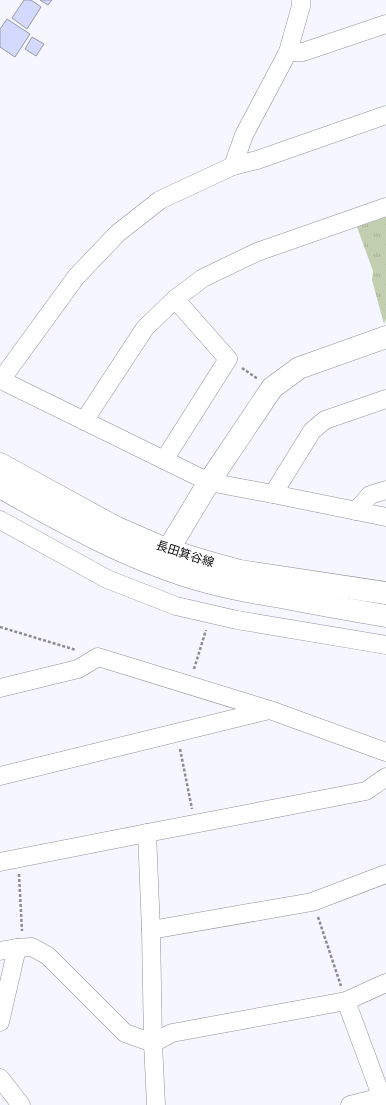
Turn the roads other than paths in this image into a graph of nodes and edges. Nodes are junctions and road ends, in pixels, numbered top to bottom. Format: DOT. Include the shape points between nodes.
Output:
graph roads {
  1 [pos="301,0"];
  2 [pos="386,24"];
  3 [pos="288,52"];
  4 [pos="386,115"];
  5 [pos="233,166"];
  6 [pos="386,207"];
  7 [pos="175,299"];
  8 [pos="386,337"];
  9 [pos="386,399"];
  10 [pos="84,421"];
  11 [pos="164,460"];
  12 [pos="0,464"];
  13 [pos="209,482"];
  14 [pos="0,486"];
  15 [pos="386,490"];
  16 [pos="273,494"];
  17 [pos="356,511"];
  18 [pos="386,517"];
  19 [pos="0,520"];
  20 [pos="168,550"];
  21 [pos="386,593"];
  22 [pos="386,616"];
  23 [pos="386,645"];
  24 [pos="0,688"];
  25 [pos="270,710"];
  26 [pos="386,752"];
  27 [pos="0,776"];
  28 [pos="386,777"];
  29 [pos="147,833"];
  30 [pos="0,862"];
  31 [pos="386,874"];
  32 [pos="151,930"];
  33 [pos="9,950"];
  34 [pos="386,983"];
  35 [pos="346,1001"];
  36 [pos="0,1022"];
  37 [pos="153,1043"];
  38 [pos="0,1078"];
  39 [pos="385,1098"];
  40 [pos="21,1105"];
  41 [pos="156,1105"];
  42 [pos="350,1105"];
  1 -- 3 [label="street"];
  2 -- 3 [label="street" via="303,52"];
  3 -- 5 [label="street" via="244,135"];
  4 -- 5 [label="street"];
  5 -- 10 [label="street" via="160,200 118,233 76,277 1,380"];
  6 -- 7 [label="street" via="257,252 203,278"];
  7 -- 10 [label="street" via="145,328"];
  7 -- 11 [label="street" via="228,359"];
  8 -- 13 [label="street" via="299,368 272,388"];
  9 -- 16 [label="street" via="325,420 316,427"];
  10 -- 11 [label="street"];
  11 -- 13 [label="street"];
  12 -- 20 [label="street, 長田箕谷線" via="115,527"];
  13 -- 16 [label="street"];
  13 -- 20 [label="street"];
  14 -- 22 [label="street, 長田箕谷線" via="70,526 164,569 234,589"];
  15 -- 17 [label="street" via="370,495"];
  16 -- 17 [label="street"];
  17 -- 18 [label="street"];
  19 -- 23 [label="street" via="107,579 176,606 238,620"];
  20 -- 21 [label="street, 長田箕谷線" via="240,571"];
  24 -- 25 [label="street" via="78,669 98,657"];
  25 -- 26 [label="street"];
  25 -- 27 [label="street"];
  28 -- 29 [label="street" via="366,791"];
  29 -- 30 [label="street"];
  29 -- 32 [label="street"];
  31 -- 32 [label="street" via="312,902"];
  32 -- 37 [label="street"];
  33 -- 36 [label="street"];
  33 -- 37 [label="street" via="32,947 48,956 125,1033"];
  34 -- 35 [label="street"];
  35 -- 37 [label="street" via="172,1033"];
  35 -- 39 [label="street"];
  37 -- 41 [label="street"];
  38 -- 40 [label="street"];
  39 -- 42 [label="street"];
}
